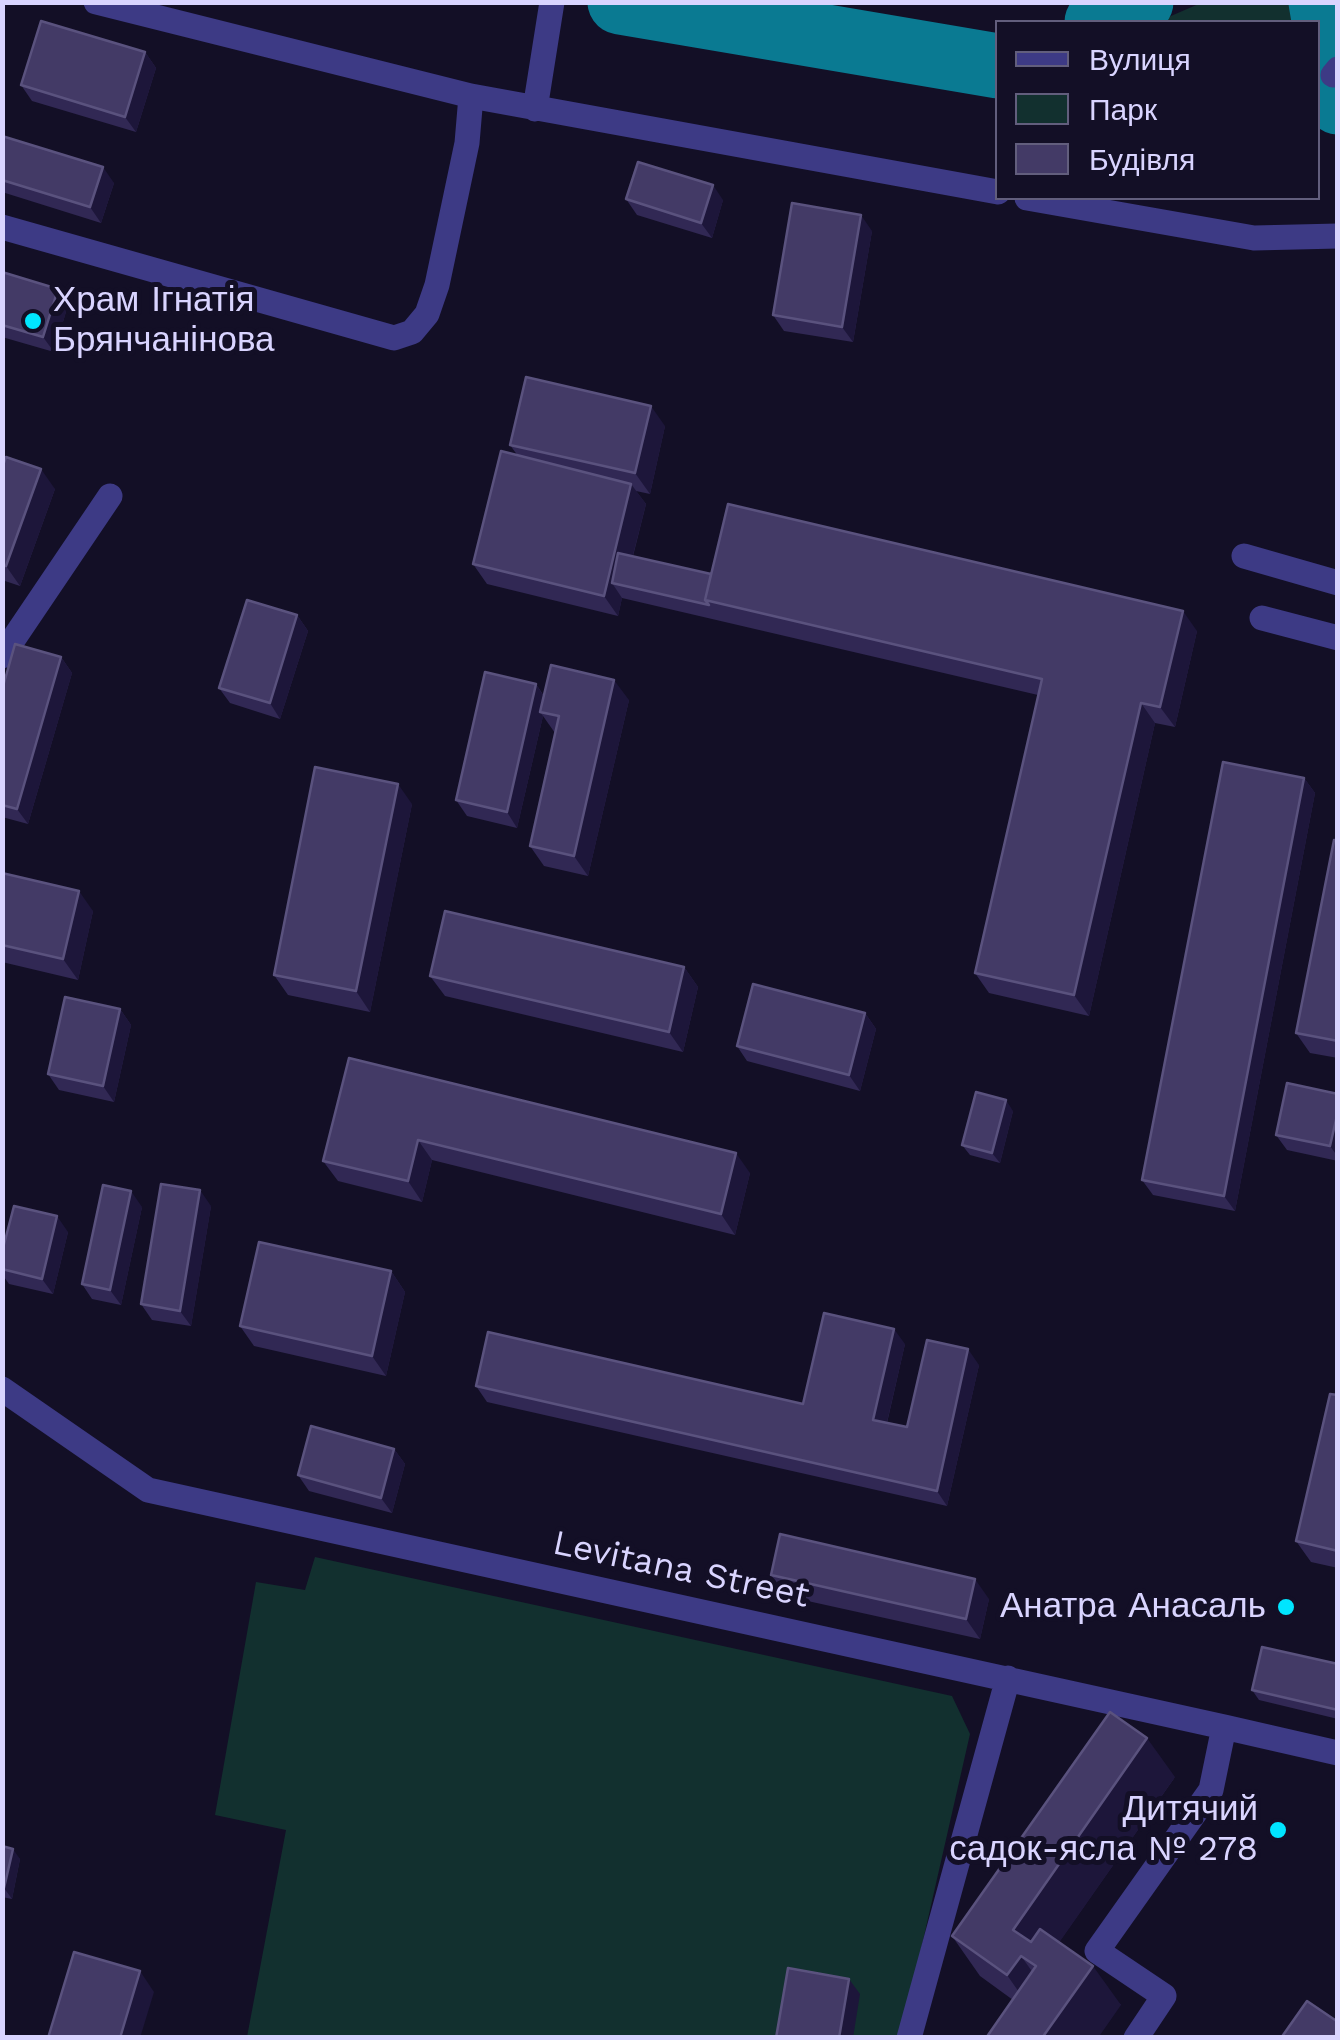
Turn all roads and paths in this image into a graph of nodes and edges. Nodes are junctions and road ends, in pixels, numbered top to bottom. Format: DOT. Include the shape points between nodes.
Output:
graph roads {
  1 [pos="96,2"];
  2 [pos="552,2"];
  3 [pos="470,96"];
  4 [pos="535,109"];
  5 [pos="995,191"];
  6 [pos="1038,200"];
  7 [pos="2,228"];
  8 [pos="1338,236"];
  9 [pos="110,496"];
  10 [pos="1244,556"];
  11 [pos="1338,583"];
  12 [pos="2,608"];
  13 [pos="28,618"];
  14 [pos="1262,618"];
  15 [pos="1338,638"];
  16 [pos="2,656"];
  17 [pos="2,1388"];
  18 [pos="1008,1678"];
  19 [pos="1224,1727"];
  20 [pos="1338,1753"];
  21 [pos="908,2038"];
  22 [pos="1136,2038"];
  1 -- 3 [label="street"];
  2 -- 4 [label="street"];
  3 -- 4 [label="street"];
  3 -- 7 [label="street" via="467,143 437,285 427,314 412,332 394,338"];
  4 -- 5 [label="street"];
  6 -- 8 [label="street" via="1254,238"];
  9 -- 13 [label="street"];
  10 -- 11 [label="street"];
  12 -- 13 [label="street"];
  13 -- 16 [label="street"];
  14 -- 15 [label="street"];
  17 -- 18 [label="street, Levitana Street" via="148,1490"];
  18 -- 19 [label="street, Levitana Street"];
  18 -- 21 [label="street"];
  19 -- 20 [label="street, Levitana Street"];
  19 -- 22 [label="street" via="1210,1790 1097,1951 1164,1996"];
}
